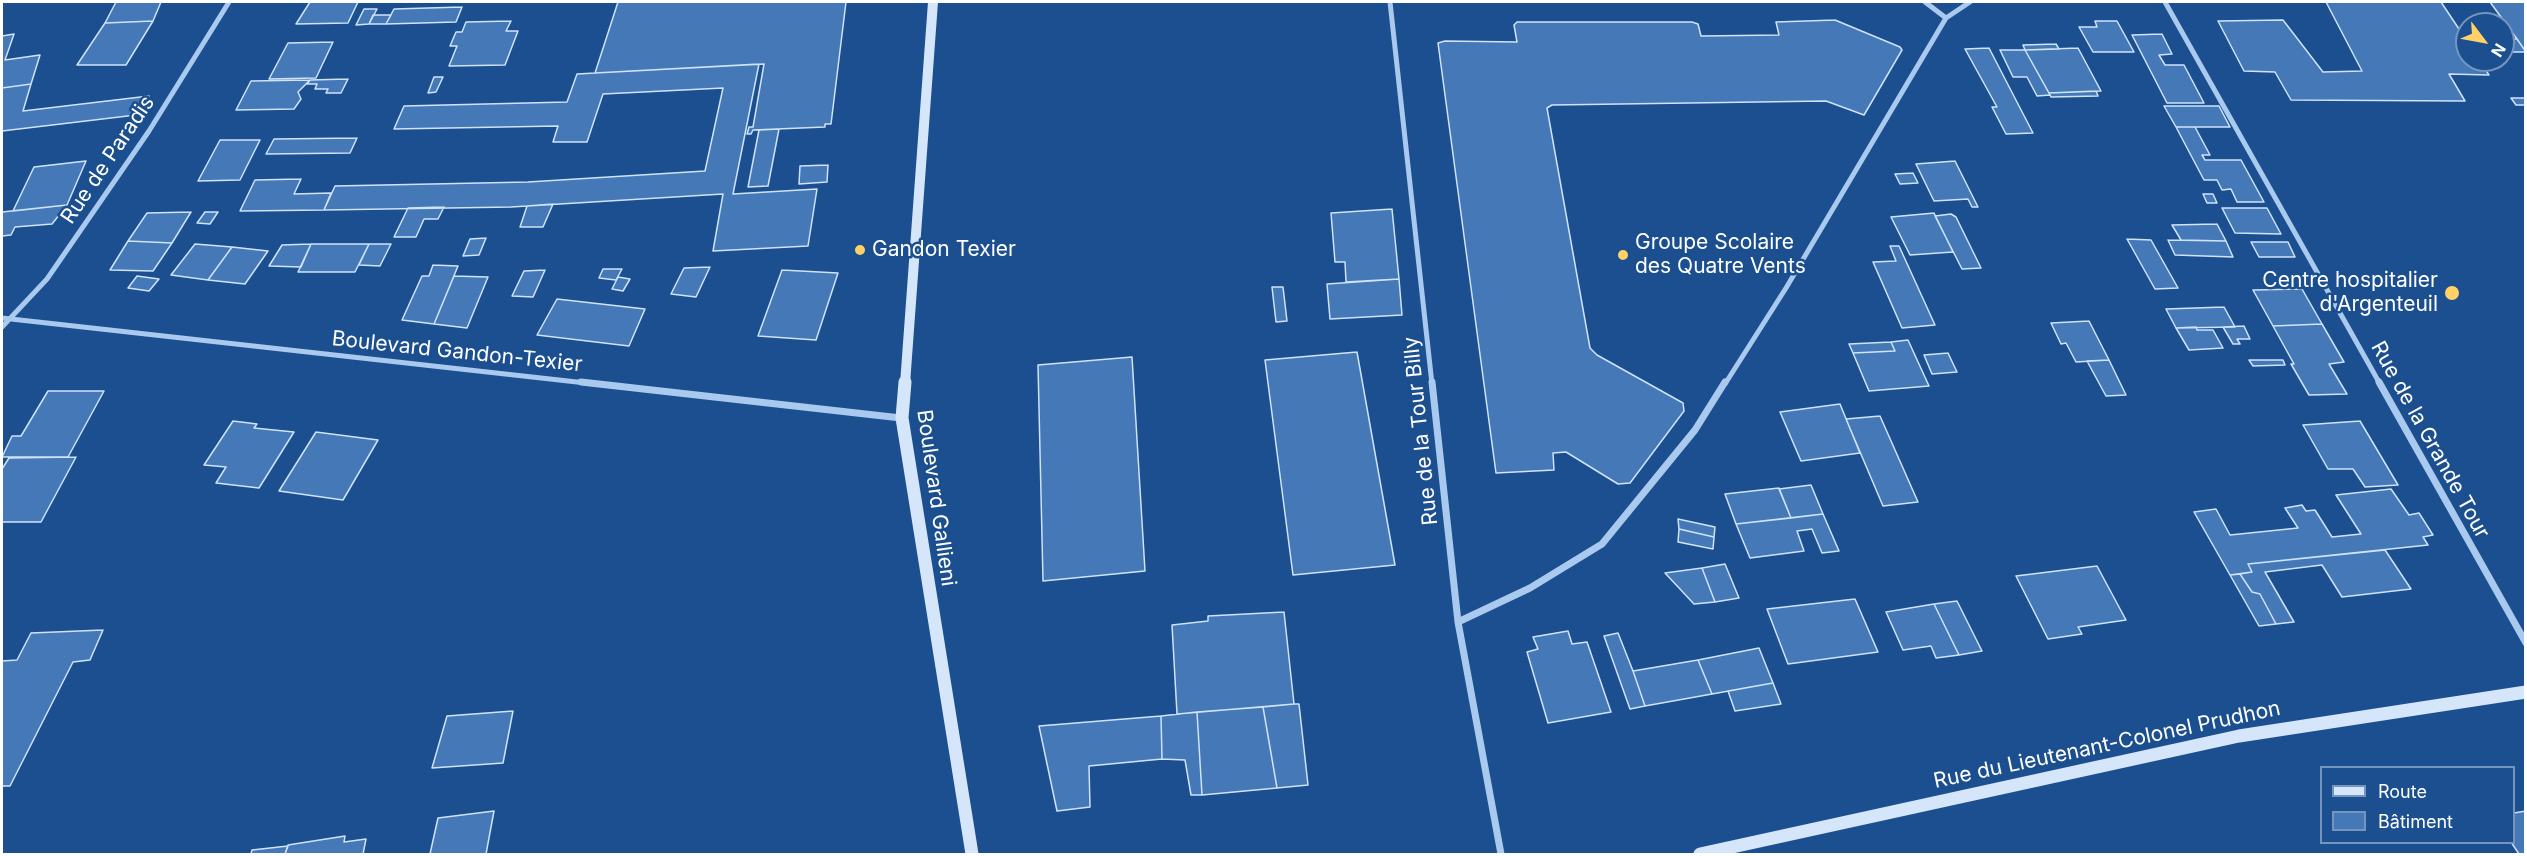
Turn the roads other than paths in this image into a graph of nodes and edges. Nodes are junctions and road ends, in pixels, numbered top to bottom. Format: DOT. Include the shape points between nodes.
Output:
graph roads {
  1 [pos="229,2"];
  2 [pos="933,2"];
  3 [pos="1390,2"];
  4 [pos="1925,2"];
  5 [pos="1970,2"];
  6 [pos="2165,2"];
  7 [pos="1946,18"];
  8 [pos="5,319"];
  9 [pos="2,327"];
  10 [pos="902,418"];
  11 [pos="1458,622"];
  12 [pos="2526,644"];
  13 [pos="2526,692"];
  14 [pos="972,855"];
  15 [pos="1501,855"];
  16 [pos="1700,855"];
  1 -- 8 [label="street, Rue de Paradis" via="149,131 47,279"];
  2 -- 10 [label="main road, Boulevard Gallieni"];
  3 -- 11 [label="street, Rue de la Tour Billy"];
  4 -- 7 [label="street"];
  5 -- 7 [label="street"];
  6 -- 12 [label="street, Rue de la Grande Tour"];
  7 -- 11 [label="street" via="1786,288 1695,430 1602,544 1530,588"];
  8 -- 9 [label="street, Rue de Paradis"];
  8 -- 10 [label="street, Boulevard Gandon-Texier"];
  10 -- 14 [label="main road, Boulevard Gallieni"];
  11 -- 15 [label="street, Rue de la Tour Billy"];
  13 -- 16 [label="main road, Rue du Lieutenant-Colonel Prudhon" via="2239,736"];
}
